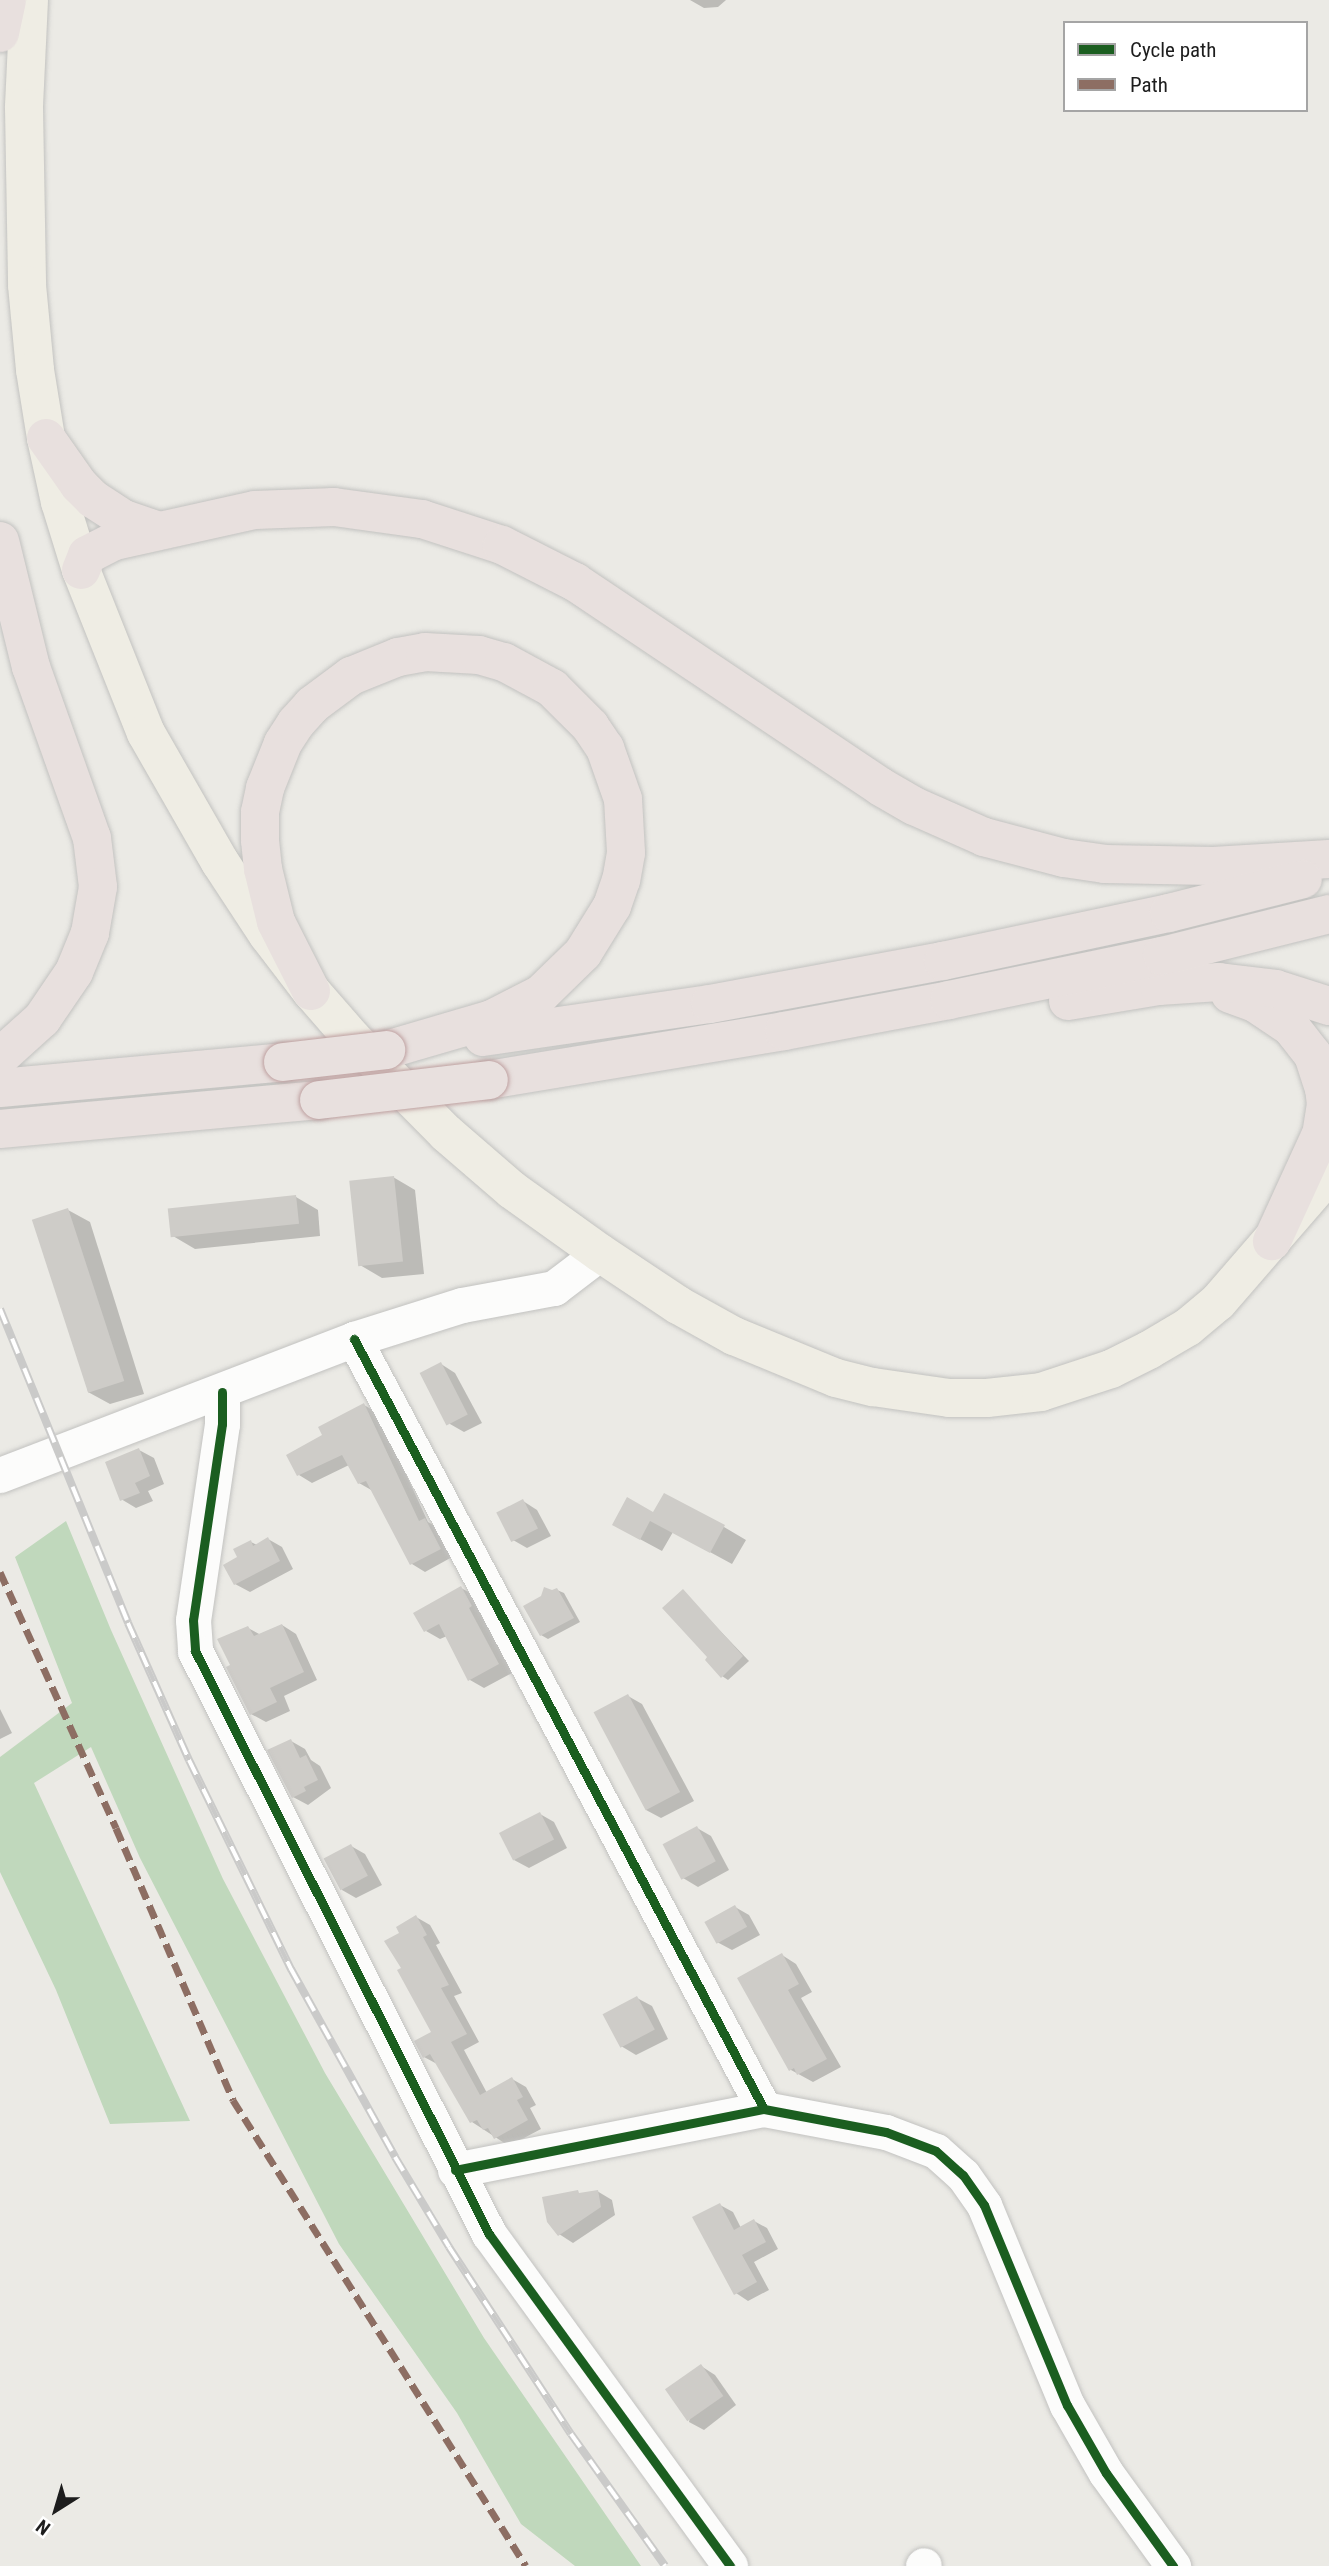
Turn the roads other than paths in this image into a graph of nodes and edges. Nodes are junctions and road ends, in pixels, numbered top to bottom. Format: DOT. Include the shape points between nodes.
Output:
graph roads {
  1 [pos="6,0"];
  2 [pos="29,0"];
  3 [pos="0,33"];
  4 [pos="46,438"];
  5 [pos="156,530"];
  6 [pos="0,541"];
  7 [pos="81,570"];
  8 [pos="1329,859"];
  9 [pos="1329,873"];
  10 [pos="1329,914"];
  11 [pos="1159,986"];
  12 [pos="311,991"];
  13 [pos="1329,1006"];
  14 [pos="784,1031"];
  15 [pos="449,1037"];
  16 [pos="0,1057"];
  17 [pos="0,1088"];
  18 [pos="0,1129"];
  19 [pos="1329,1174"];
  20 [pos="1272,1241"];
  21 [pos="600,1253"];
  22 [pos="354,1339"];
  23 [pos="222,1392"];
  24 [pos="0,1475"];
  25 [pos="764,2109"];
  26 [pos="455,2170"];
  27 [pos="730,2566"];
  28 [pos="1173,2566"];
  1 -- 3 [label="highway"];
  2 -- 4 [label="main road" via="24,108 27,285"];
  4 -- 5 [label="highway" via="93,499 124,519"];
  4 -- 7 [label="main road"];
  5 -- 7 [label="highway" via="100,547 87,555"];
  5 -- 8 [label="highway" via="290,507 378,511 432,522 502,545 575,582 881,787 984,837 1105,864 1213,866"];
  6 -- 16 [label="highway" via="32,667 92,838 97,887 90,933 74,972 42,1019"];
  7 -- 12 [label="main road" via="146,733 187,809"];
  9 -- 15 [label="highway" via="943,961 710,1004"];
  10 -- 14 [label="highway" via="1162,956"];
  11 -- 13 [label="highway" via="1239,983"];
  11 -- 14 [label="highway" via="963,1020"];
  11 -- 20 [label="highway" via="1219,992 1255,1003 1291,1027 1320,1071 1326,1104 1321,1135"];
  12 -- 15 [label="highway" via="276,922 263,869 260,812 283,743 312,705 373,665 398,657 452,652 505,662 552,688 605,748 623,799 626,853 612,906 583,953 563,975 512,1011"];
  12 -- 21 [label="main road" via="446,1133 512,1190"];
  14 -- 18 [label="highway, bridge" via="489,1080"];
  15 -- 17 [label="highway, bridge" via="283,1062"];
  19 -- 20 [label="main road"];
  20 -- 21 [label="main road" via="1218,1302 1149,1350 1075,1383 987,1398 898,1392 803,1366 689,1311"];
  21 -- 22 [label="street" via="554,1288 462,1305"];
  22 -- 23 [label="street"];
  22 -- 25 [label="street"];
  23 -- 24 [label="street"];
  23 -- 26 [label="street" via="222,1424 193,1620 195,1651"];
  25 -- 26 [label="street"];
  25 -- 28 [label="street" via="904,2137 936,2151 963,2175 984,2205 1068,2405 1106,2473"];
  26 -- 27 [label="street" via="489,2234"];
}
